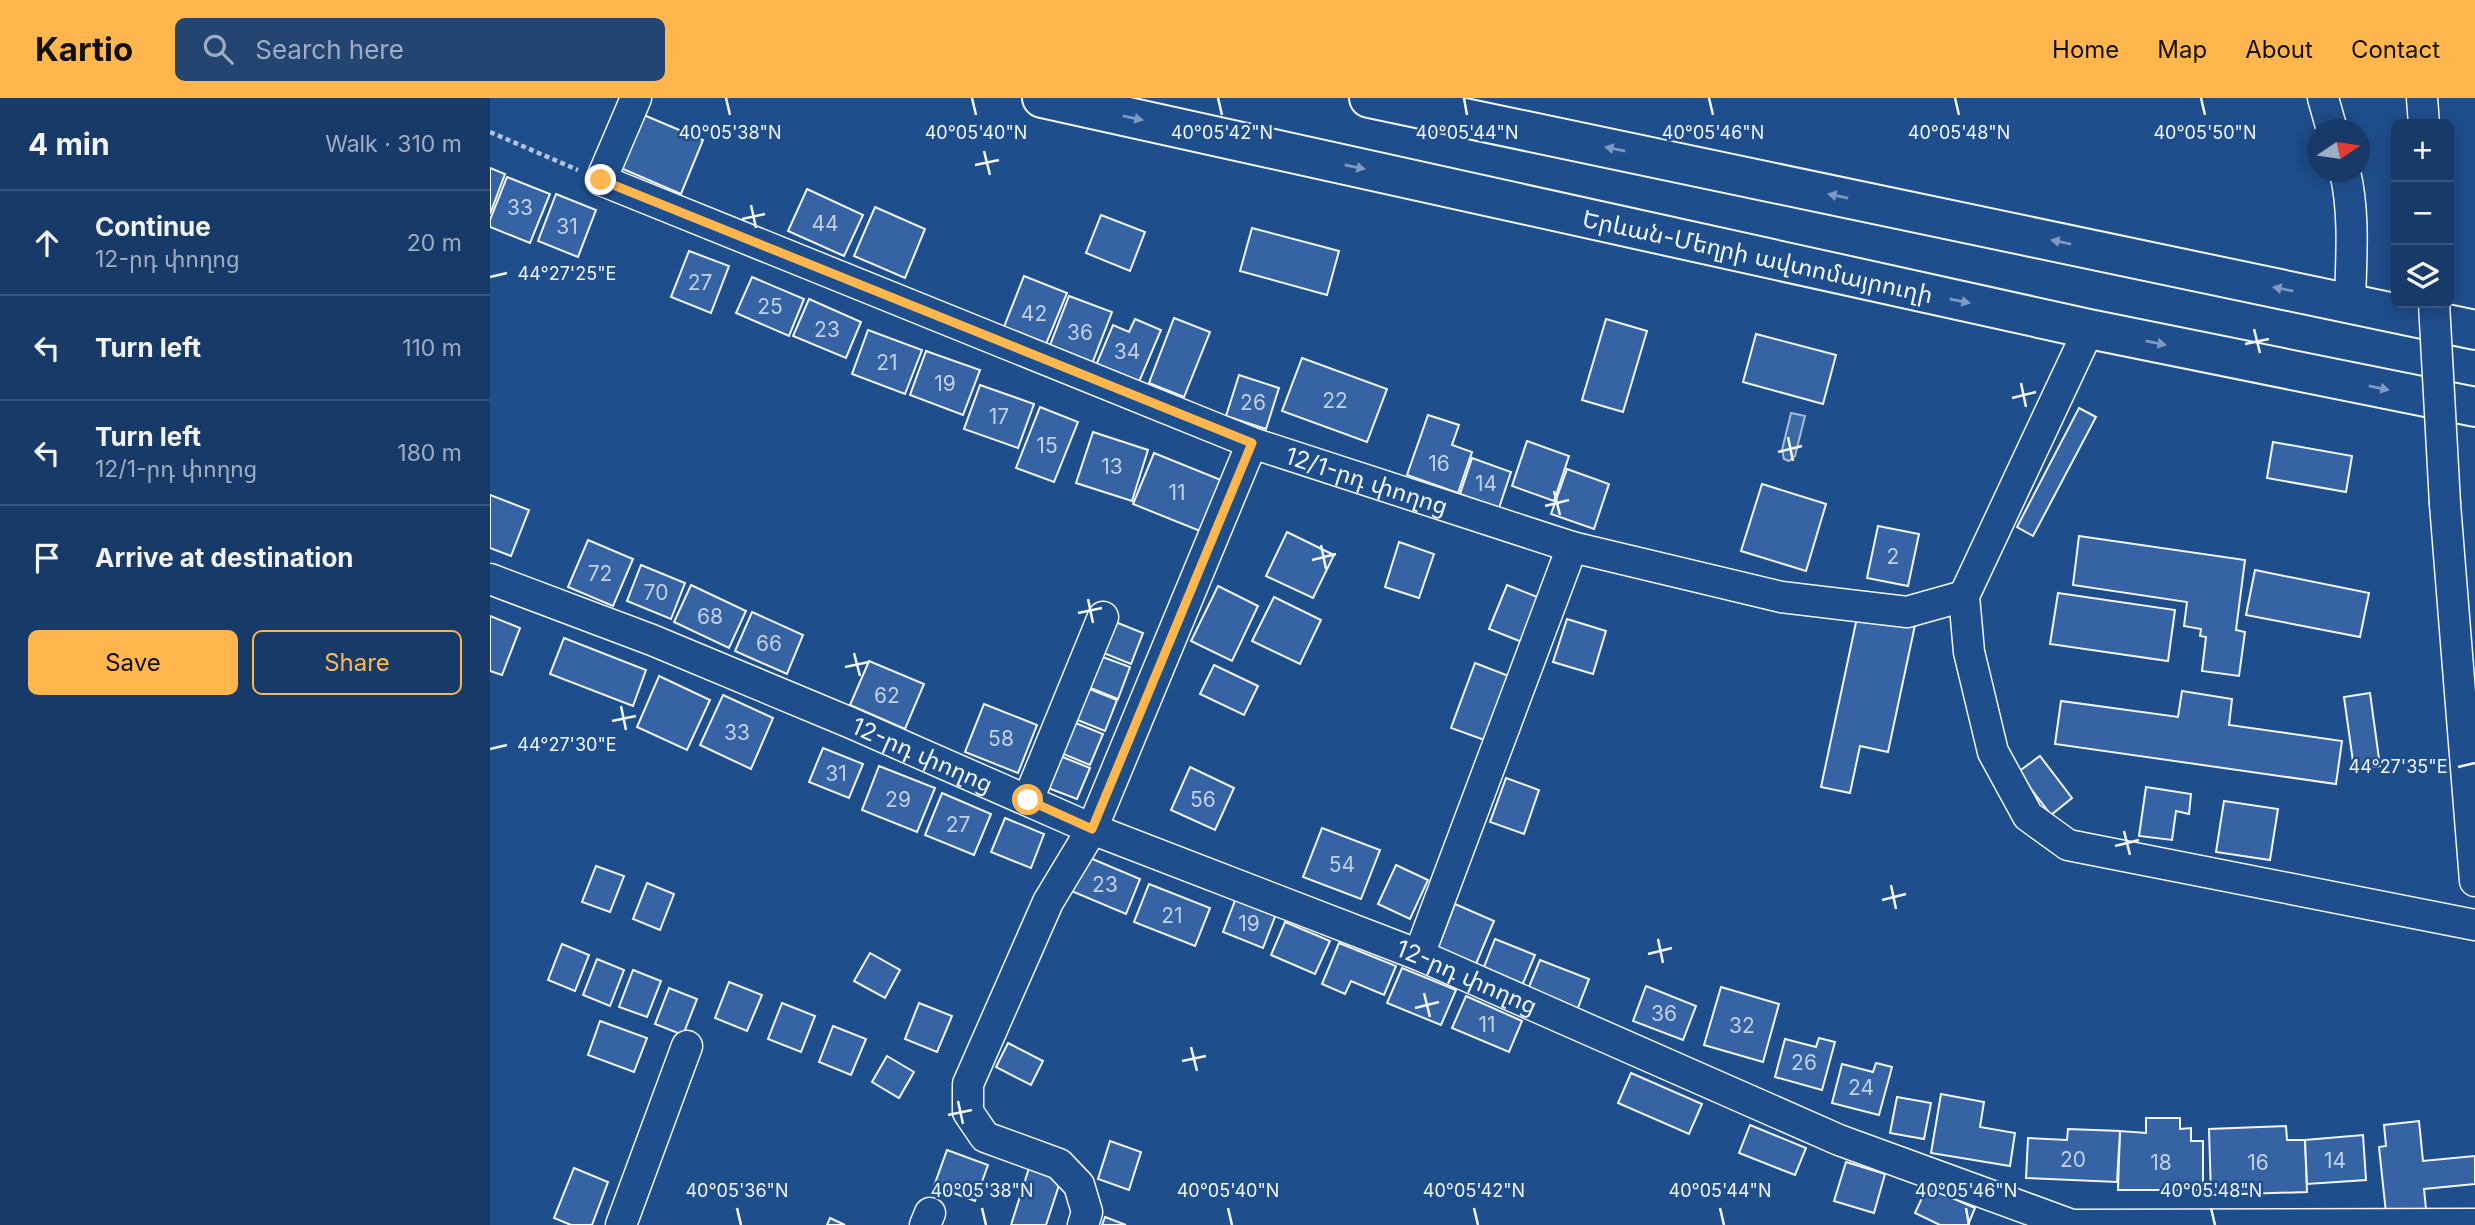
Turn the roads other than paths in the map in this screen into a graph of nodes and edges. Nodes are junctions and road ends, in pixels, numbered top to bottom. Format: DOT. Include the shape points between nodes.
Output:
graph roads {
  1 [pos="636,98"];
  2 [pos="1042,98"];
  3 [pos="1369,98"];
  4 [pos="2323,98"];
  5 [pos="2422,98"];
  6 [pos="2329,119"];
  7 [pos="2424,119"];
  8 [pos="2347,182"];
  9 [pos="2350,303"];
  10 [pos="2434,308"];
  11 [pos="2089,329"];
  12 [pos="2475,331"];
  13 [pos="2475,407"];
  14 [pos="1252,443"];
  15 [pos="1572,547"];
  16 [pos="490,579"];
  17 [pos="1964,596"];
  18 [pos="1103,617"];
  19 [pos="1028,800"];
  20 [pos="1092,829"];
  21 [pos="2475,881"];
  22 [pos="2475,925"];
  23 [pos="1419,955"];
  24 [pos="687,1046"];
  25 [pos="2475,1224"];
  26 [pos="621,1225"];
  27 [pos="1083,1225"];
  1 -- 14 [label="street, 12/1-րդ փողոց" via="601,180"];
  2 -- 11 [label="highway, Երևան-Մեղրի ավտոմայրուղի, one-way"];
  9 -- 3 [label="highway, one-way"];
  4 -- 6 [label="street"];
  5 -- 7 [label="street"];
  8 -- 9 [label="street"];
  9 -- 12 [label="highway"];
  10 -- 21 [label="street, bridge"];
  11 -- 13 [label="highway, Երևան-Մեղրի ավտոմայրուղի, one-way"];
  11 -- 17 [label="street"];
  14 -- 15 [label="street, 12/1-րդ փողոց"];
  14 -- 20 [label="street"];
  15 -- 17 [label="street, 12/1-րդ փողոց" via="1781,597 1907,612"];
  15 -- 23 [label="street"];
  16 -- 19 [label="street, 12-րդ փողոց" via="652,640"];
  17 -- 22 [label="street" via="1969,652 1993,752 2028,816 2068,845"];
  18 -- 19 [label="street"];
  19 -- 20 [label="street, 12-րդ փողոց"];
  20 -- 23 [label="street, 12-րդ փողոց"];
  20 -- 27 [label="street" via="1048,902 968,1084 968,1112 985,1137 1059,1164 1079,1185 1087,1212"];
  23 -- 25 [label="street, 12-րդ փողոց" via="1839,1140 2072,1225"];
  24 -- 26 [label="street"];
}
